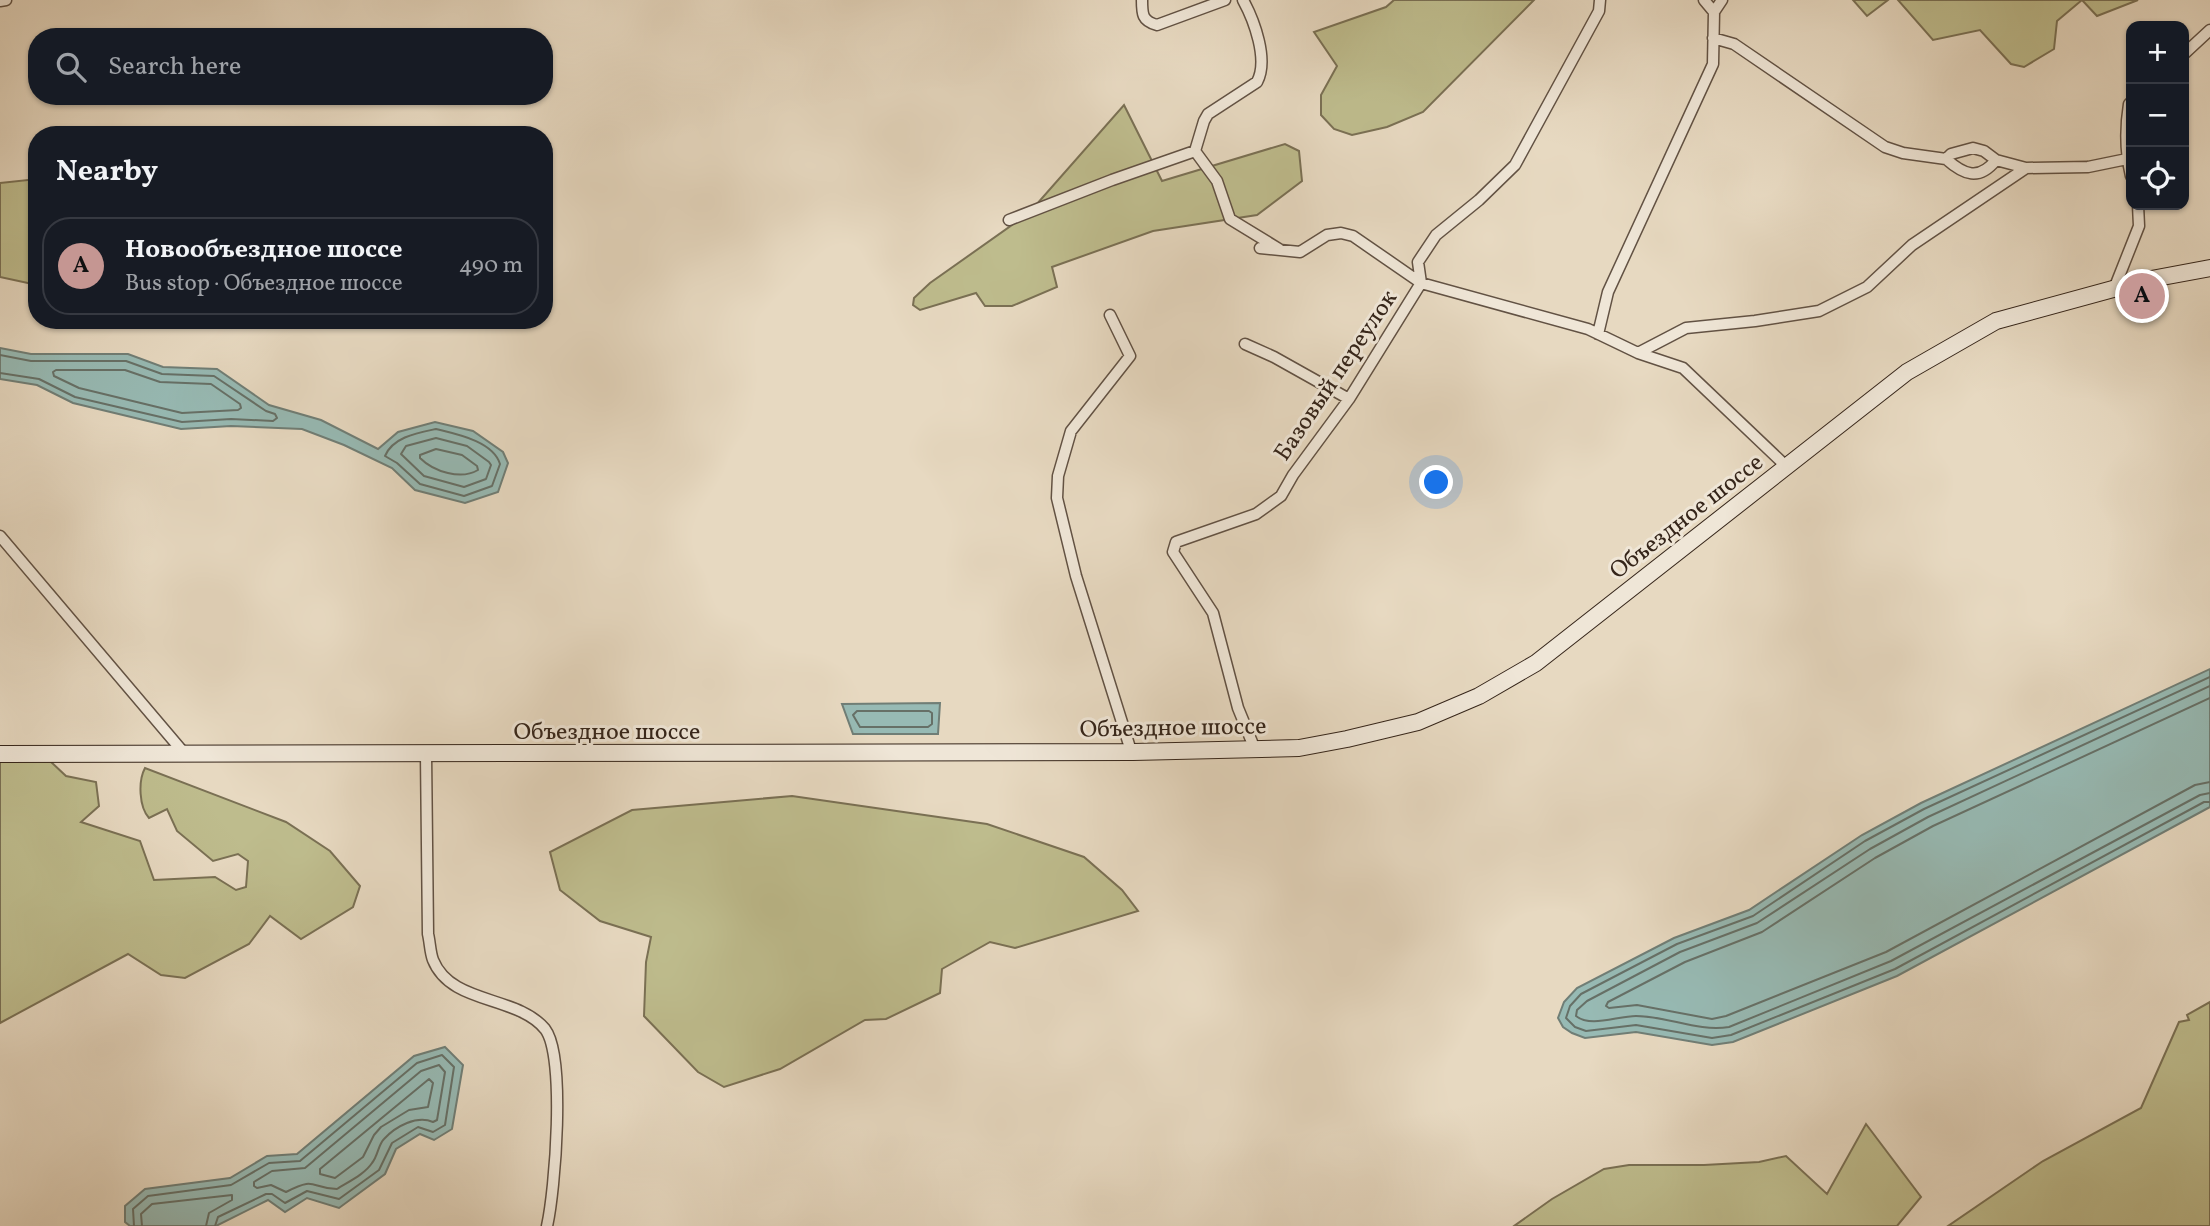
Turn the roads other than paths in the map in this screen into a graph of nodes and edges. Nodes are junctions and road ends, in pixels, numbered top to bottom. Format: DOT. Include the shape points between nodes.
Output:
graph roads {
  1 [pos="6,0"];
  2 [pos="1142,0"];
  3 [pos="1225,0"];
  4 [pos="1243,0"];
  5 [pos="1600,0"];
  6 [pos="1704,0"];
  7 [pos="1722,0"];
  8 [pos="0,1"];
  9 [pos="1714,12"];
  10 [pos="2210,30"];
  11 [pos="1713,38"];
  12 [pos="2189,49"];
  13 [pos="2126,124"];
  14 [pos="2126,145"];
  15 [pos="1195,151"];
  16 [pos="1946,159"];
  17 [pos="2126,159"];
  18 [pos="1996,160"];
  19 [pos="2026,167"];
  20 [pos="2138,210"];
  21 [pos="1009,220"];
  22 [pos="1260,248"];
  23 [pos="1281,250"];
  24 [pos="2210,268"];
  25 [pos="1421,283"];
  26 [pos="2114,289"];
  27 [pos="1110,315"];
  28 [pos="1598,334"];
  29 [pos="1245,344"];
  30 [pos="1638,353"];
  31 [pos="1349,399"];
  32 [pos="1786,466"];
  33 [pos="0,536"];
  34 [pos="1254,747"];
  35 [pos="1131,751"];
  36 [pos="184,753"];
  37 [pos="0,754"];
  38 [pos="426,754"];
  39 [pos="547,1226"];
  1 -- 8 [label="street"];
  2 -- 3 [label="street" via="1142,15 1157,25"];
  4 -- 15 [label="street" via="1262,55 1262,74 1208,114"];
  5 -- 25 [label="street, Базовый переулок" via="1599,11 1515,164 1436,235 1418,262"];
  6 -- 9 [label="street"];
  7 -- 9 [label="street"];
  9 -- 11 [label="street"];
  10 -- 12 [label="street"];
  11 -- 16 [label="street" via="1734,44 1885,147"];
  11 -- 28 [label="street" via="1713,64 1608,292"];
  13 -- 14 [label="street"];
  15 -- 21 [label="street"];
  15 -- 23 [label="street" via="1217,181 1230,219"];
  16 -- 18 [label="street" via="1973,148"];
  16 -- 18 [label="street" via="1972,174 1991,167"];
  17 -- 19 [label="street" via="2088,167"];
  18 -- 19 [label="street"];
  19 -- 30 [label="street" via="1912,245 1867,287 1818,311 1686,328"];
  20 -- 26 [label="street" via="2138,226"];
  22 -- 23 [label="street"];
  23 -- 25 [label="street" via="1300,252 1326,235 1341,233 1353,236"];
  24 -- 26 [label="main road, Объездное шоссе"];
  25 -- 28 [label="street"];
  25 -- 31 [label="street, Базовый переулок"];
  26 -- 32 [label="main road, Объездное шоссе" via="1996,321 1907,372"];
  27 -- 35 [label="street" via="1130,356 1071,432 1058,475 1057,498 1076,576"];
  28 -- 30 [label="street"];
  29 -- 31 [label="street"];
  30 -- 32 [label="street" via="1684,368"];
  31 -- 34 [label="street, Базовый переулок" via="1281,496 1256,514 1176,542 1174,547 1213,613 1238,708"];
  32 -- 34 [label="main road, Объездное шоссе" via="1536,663 1479,696 1418,722 1347,739 1299,748"];
  33 -- 36 [label="street"];
  34 -- 35 [label="main road, Объездное шоссе"];
  35 -- 38 [label="main road, Объездное шоссе"];
  36 -- 37 [label="main road, Объездное шоссе"];
  36 -- 38 [label="main road, Объездное шоссе"];
  38 -- 39 [label="street" via="428,934 433,961 445,977 467,992 529,1016 546,1031 554,1052 558,1140"];
}
